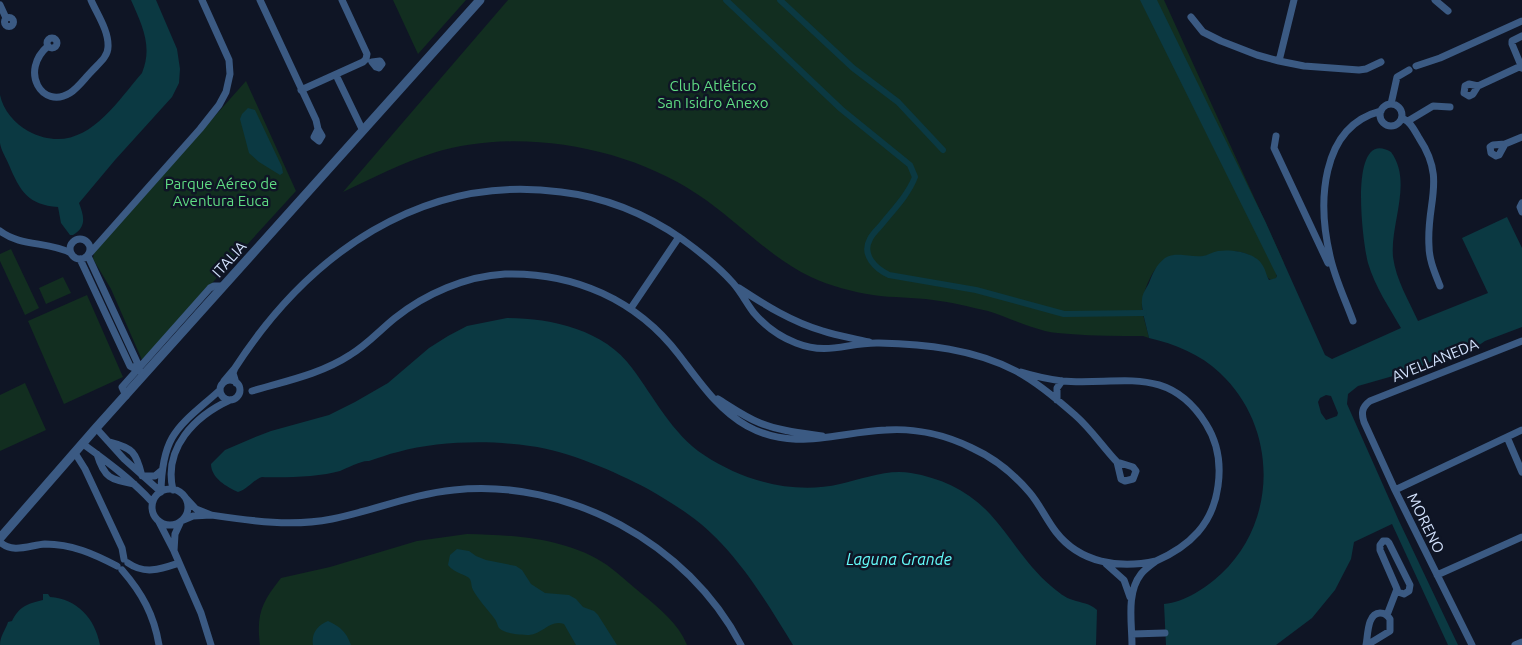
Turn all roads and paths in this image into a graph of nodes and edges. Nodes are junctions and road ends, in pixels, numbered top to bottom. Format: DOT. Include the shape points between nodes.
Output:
graph roads {
  1 [pos="91,0"];
  2 [pos="202,0"];
  3 [pos="260,0"];
  4 [pos="342,0"];
  5 [pos="480,0"];
  6 [pos="1294,0"];
  7 [pos="1435,0"];
  8 [pos="0,5"];
  9 [pos="1448,11"];
  10 [pos="6,18"];
  11 [pos="1191,18"];
  12 [pos="1522,21"];
  13 [pos="1522,36"];
  14 [pos="48,46"];
  15 [pos="1279,61"];
  16 [pos="1381,62"];
  17 [pos="1416,66"];
  18 [pos="1522,67"];
  19 [pos="1409,70"];
  20 [pos="336,75"];
  21 [pos="1478,86"];
  22 [pos="301,90"];
  23 [pos="1391,104"];
  24 [pos="1450,107"];
  25 [pos="1381,111"];
  26 [pos="1405,120"];
  27 [pos="318,130"];
  28 [pos="363,131"];
  29 [pos="1276,136"];
  30 [pos="1522,137"];
  31 [pos="1505,144"];
  32 [pos="1522,203"];
  33 [pos="1522,212"];
  34 [pos="1324,216"];
  35 [pos="1308,220"];
  36 [pos="0,231"];
  37 [pos="103,236"];
  38 [pos="679,237"];
  39 [pos="87,241"];
  40 [pos="72,242"];
  41 [pos="52,246"];
  42 [pos="71,253"];
  43 [pos="89,254"];
  44 [pos="80,259"];
  45 [pos="1336,280"];
  46 [pos="734,284"];
  47 [pos="1440,286"];
  48 [pos="107,297"];
  49 [pos="99,300"];
  50 [pos="762,303"];
  51 [pos="631,308"];
  52 [pos="755,313"];
  53 [pos="1353,321"];
  54 [pos="842,336"];
  55 [pos="1522,341"];
  56 [pos="871,343"];
  57 [pos="840,348"];
  58 [pos="235,368"];
  59 [pos="141,371"];
  60 [pos="1016,371"];
  61 [pos="1062,381"];
  62 [pos="237,384"];
  63 [pos="222,386"];
  64 [pos="252,391"];
  65 [pos="234,399"];
  66 [pos="1057,400"];
  67 [pos="1362,410"];
  68 [pos="96,428"];
  69 [pos="1522,430"];
  70 [pos="1507,437"];
  71 [pos="108,442"];
  72 [pos="83,444"];
  73 [pos="75,453"];
  74 [pos="97,454"];
  75 [pos="1116,462"];
  76 [pos="161,471"];
  77 [pos="1522,472"];
  78 [pos="142,476"];
  79 [pos="134,484"];
  80 [pos="173,490"];
  81 [pos="1395,490"];
  82 [pos="161,492"];
  83 [pos="184,496"];
  84 [pos="152,502"];
  85 [pos="211,515"];
  86 [pos="181,521"];
  87 [pos="159,522"];
  88 [pos="1522,537"];
  89 [pos="0,538"];
  90 [pos="0,542"];
  91 [pos="174,551"];
  92 [pos="1156,561"];
  93 [pos="127,562"];
  94 [pos="1104,562"];
  95 [pos="179,563"];
  96 [pos="1122,564"];
  97 [pos="1137,564"];
  98 [pos="119,568"];
  99 [pos="1140,575"];
  100 [pos="1437,575"];
  101 [pos="1120,576"];
  102 [pos="136,587"];
  103 [pos="1397,589"];
  104 [pos="1131,599"];
  105 [pos="1387,614"];
  106 [pos="1132,634"];
  107 [pos="1165,634"];
  108 [pos="1522,642"];
  109 [pos="159,645"];
  110 [pos="211,645"];
  111 [pos="741,645"];
  112 [pos="1132,645"];
  113 [pos="1366,645"];
  114 [pos="1472,645"];
  115 [pos="1515,645"];
  1 -- 14 [label="street" via="106,36 107,53 64,96 46,94 34,79 35,64"];
  2 -- 37 [label="street" via="229,60 226,92 200,129"];
  3 -- 22 [label="street"];
  4 -- 20 [label="street" via="369,60"];
  5 -- 28 [label="street, ITALIA"];
  6 -- 15 [label="street"];
  7 -- 9 [label="street"];
  8 -- 10 [label="street"];
  11 -- 15 [label="street" via="1203,32 1221,41"];
  12 -- 17 [label="street"];
  13 -- 18 [label="street" via="1512,41"];
  15 -- 16 [label="street" via="1359,70"];
  18 -- 21 [label="street"];
  19 -- 23 [label="street" via="1397,77"];
  20 -- 22 [label="street"];
  20 -- 28 [label="street"];
  22 -- 27 [label="street"];
  23 -- 25 [label="street"];
  23 -- 26 [label="street" via="1400,109"];
  24 -- 26 [label="street" via="1433,106"];
  25 -- 26 [label="street" via="1382,121 1387,126"];
  25 -- 34 [label="street" via="1357,121 1343,135 1334,151 1324,187"];
  26 -- 47 [label="street" via="1426,149 1433,168 1434,191 1428,244"];
  28 -- 59 [label="street, ITALIA" via="224,286"];
  29 -- 35 [label="street" via="1274,148"];
  30 -- 31 [label="street"];
  32 -- 33 [label="street"];
  34 -- 35 [label="street" via="1316,221"];
  34 -- 45 [label="street" via="1326,241"];
  35 -- 45 [label="street"];
  36 -- 41 [label="street" via="15,240"];
  37 -- 39 [label="street"];
  37 -- 43 [label="street"];
  38 -- 46 [label="street"];
  38 -- 51 [label="street"];
  38 -- 58 [label="street" via="629,210 570,193 503,189 426,204 366,234 323,266 279,310"];
  39 -- 40 [label="street" via="78,238"];
  39 -- 43 [label="street"];
  40 -- 41 [label="street"];
  40 -- 42 [label="street"];
  41 -- 42 [label="street"];
  42 -- 44 [label="street"];
  43 -- 44 [label="street"];
  43 -- 48 [label="street"];
  44 -- 49 [label="street"];
  45 -- 53 [label="street"];
  46 -- 50 [label="street"];
  46 -- 52 [label="street"];
  48 -- 49 [label="street"];
  48 -- 59 [label="street"];
  49 -- 59 [label="street" via="130,366"];
  50 -- 52 [label="street"];
  50 -- 54 [label="street" via="807,325"];
  51 -- 64 [label="street" via="593,288 558,278 504,274 474,279 413,305 364,346 336,363 301,378"];
  51 -- 94 [label="street" via="667,339 712,396 764,424 827,436 914,430 955,440 990,458 1019,481 1066,542"];
  52 -- 57 [label="street" via="769,328 788,340 814,348"];
  54 -- 56 [label="street"];
  54 -- 57 [label="street" via="844,343"];
  55 -- 67 [label="street, AVELLANEDA" via="1370,401"];
  56 -- 57 [label="street"];
  56 -- 60 [label="street" via="948,349"];
  58 -- 62 [label="street" via="233,373"];
  58 -- 63 [label="street"];
  59 -- 68 [label="street, ITALIA" via="126,396"];
  60 -- 61 [label="street"];
  60 -- 66 [label="street"];
  61 -- 66 [label="street" via="1057,388"];
  61 -- 92 [label="street" via="1131,380 1158,385 1179,395 1209,428 1219,465 1218,487 1211,513 1185,546"];
  62 -- 63 [label="street" via="228,380"];
  62 -- 64 [label="street" via="245,391"];
  62 -- 65 [label="street" via="240,392"];
  63 -- 65 [label="street" via="222,396"];
  63 -- 76 [label="street" via="179,427"];
  64 -- 65 [label="street"];
  65 -- 80 [label="street" via="203,416 181,440 171,473"];
  66 -- 75 [label="street" via="1088,428"];
  67 -- 81 [label="street, MORENO" via="1364,422"];
  68 -- 71 [label="street"];
  68 -- 72 [label="street, ITALIA"];
  69 -- 70 [label="street"];
  70 -- 77 [label="street"];
  70 -- 81 [label="street"];
  71 -- 78 [label="street"];
  71 -- 78 [label="street" via="132,450"];
  72 -- 73 [label="street, ITALIA"];
  72 -- 74 [label="street"];
  73 -- 89 [label="street, ITALIA"];
  73 -- 93 [label="street" via="90,478"];
  74 -- 79 [label="street"];
  74 -- 79 [label="street" via="101,467 110,477"];
  76 -- 78 [label="street" via="155,476"];
  76 -- 82 [label="street"];
  78 -- 82 [label="street"];
  79 -- 84 [label="street"];
  80 -- 82 [label="street"];
  80 -- 83 [label="street"];
  81 -- 100 [label="street, MORENO"];
  82 -- 84 [label="street"];
  83 -- 85 [label="street" via="196,509"];
  83 -- 86 [label="street" via="188,506"];
  84 -- 87 [label="street" via="153,514"];
  85 -- 86 [label="street"];
  85 -- 111 [label="street" via="269,523 315,522 420,495 455,490 513,491 549,498 588,510 651,542 693,579 727,621"];
  86 -- 87 [label="street" via="171,525"];
  86 -- 91 [label="street" via="175,534"];
  87 -- 91 [label="street"];
  88 -- 100 [label="street"];
  90 -- 98 [label="street" via="14,549 45,544 66,546 86,551"];
  91 -- 95 [label="street"];
  92 -- 97 [label="street"];
  92 -- 99 [label="street"];
  93 -- 95 [label="street" via="146,571"];
  93 -- 98 [label="street" via="127,569"];
  93 -- 102 [label="street"];
  94 -- 96 [label="street"];
  94 -- 101 [label="street"];
  95 -- 110 [label="street"];
  96 -- 97 [label="street"];
  96 -- 101 [label="street" via="1118,571"];
  97 -- 99 [label="street" via="1142,570"];
  98 -- 102 [label="street"];
  99 -- 101 [label="street"];
  99 -- 104 [label="street"];
  100 -- 114 [label="street, MORENO"];
  101 -- 104 [label="street" via="1128,586"];
  102 -- 109 [label="street" via="151,614"];
  103 -- 103 [label="street" via="1404,594 1410,592 1407,578 1389,543 1383,541 1380,550"];
  103 -- 105 [label="street"];
  104 -- 106 [label="street"];
  105 -- 113 [label="street" via="1375,614 1371,618"];
  105 -- 113 [label="street" via="1390,631"];
  106 -- 107 [label="street"];
  106 -- 112 [label="street"];
  108 -- 115 [label="street"];
}
